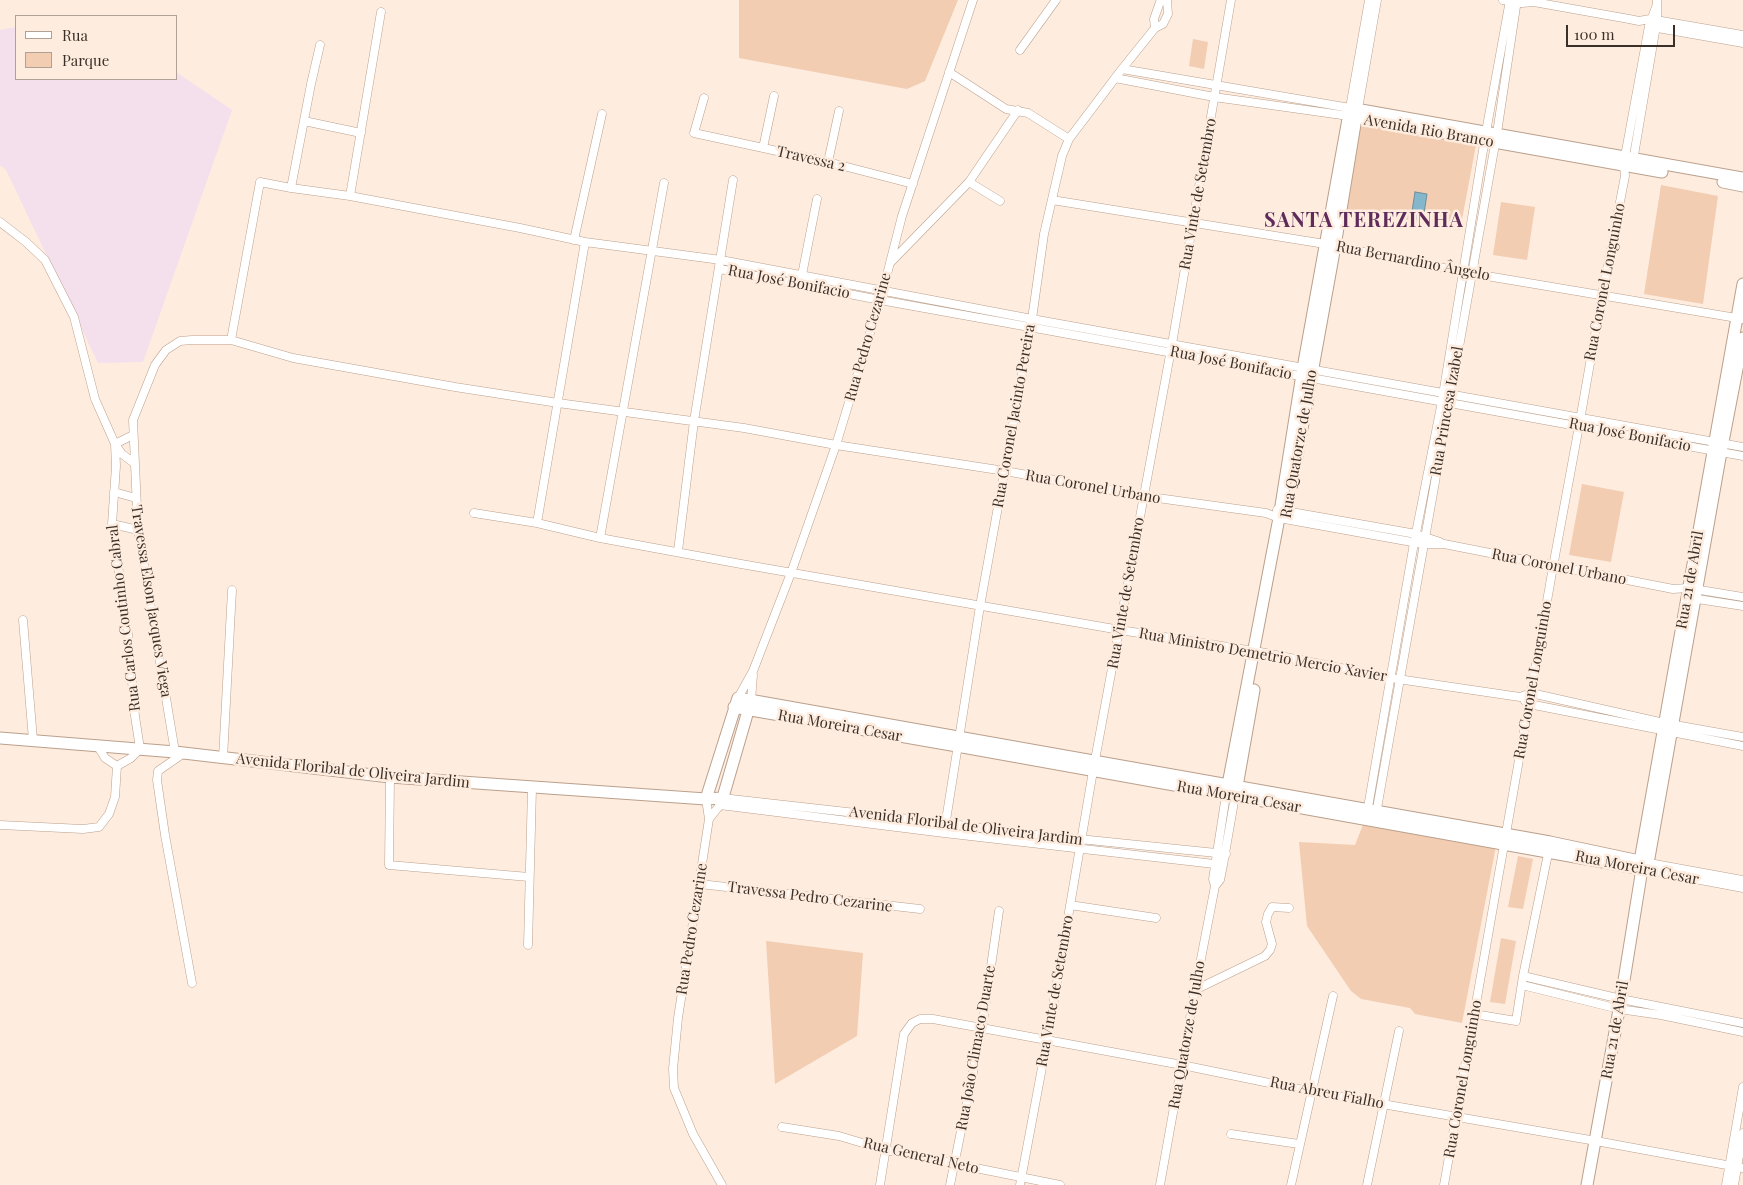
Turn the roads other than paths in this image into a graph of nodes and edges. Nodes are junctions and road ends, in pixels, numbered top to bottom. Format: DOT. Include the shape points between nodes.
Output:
graph roads {
  1 [pos="974,0"];
  2 [pos="1056,0"];
  3 [pos="1163,0"];
  4 [pos="1167,0"];
  5 [pos="1231,0"];
  6 [pos="1369,0"];
  7 [pos="1377,0"];
  8 [pos="1511,1"];
  9 [pos="1532,1"];
  10 [pos="1656,3"];
  11 [pos="381,12"];
  12 [pos="1653,23"];
  13 [pos="1155,28"];
  14 [pos="1719,35"];
  15 [pos="1743,36"];
  16 [pos="1743,43"];
  17 [pos="320,45"];
  18 [pos="1020,50"];
  19 [pos="1122,69"];
  20 [pos="949,72"];
  21 [pos="1115,78"];
  22 [pos="1217,86"];
  23 [pos="774,96"];
  24 [pos="1214,97"];
  25 [pos="704,98"];
  26 [pos="1018,110"];
  27 [pos="839,111"];
  28 [pos="1354,113"];
  29 [pos="602,114"];
  30 [pos="304,122"];
  31 [pos="361,133"];
  32 [pos="1491,137"];
  33 [pos="1070,140"];
  34 [pos="762,148"];
  35 [pos="828,162"];
  36 [pos="1628,165"];
  37 [pos="1743,178"];
  38 [pos="1724,179"];
  39 [pos="733,180"];
  40 [pos="969,182"];
  41 [pos="664,183"];
  42 [pos="913,184"];
  43 [pos="1743,186"];
  44 [pos="291,188"];
  45 [pos="350,196"];
  46 [pos="817,199"];
  47 [pos="1052,200"];
  48 [pos="1000,201"];
  49 [pos="0,222"];
  50 [pos="1193,222"];
  51 [pos="574,240"];
  52 [pos="585,242"];
  53 [pos="1330,245"];
  54 [pos="651,252"];
  55 [pos="721,260"];
  56 [pos="889,264"];
  57 [pos="720,269"];
  58 [pos="771,270"];
  59 [pos="1467,272"];
  60 [pos="802,276"];
  61 [pos="769,279"];
  62 [pos="800,284"];
  63 [pos="1743,284"];
  64 [pos="882,290"];
  65 [pos="1602,295"];
  66 [pos="880,300"];
  67 [pos="1740,318"];
  68 [pos="1031,323"];
  69 [pos="1743,338"];
  70 [pos="231,340"];
  71 [pos="1171,348"];
  72 [pos="1735,353"];
  73 [pos="1307,373"];
  74 [pos="1445,398"];
  75 [pos="558,403"];
  76 [pos="623,412"];
  77 [pos="133,420"];
  78 [pos="694,421"];
  79 [pos="1580,422"];
  80 [pos="133,435"];
  81 [pos="115,444"];
  82 [pos="133,444"];
  83 [pos="836,445"];
  84 [pos="1718,447"];
  85 [pos="1743,447"];
  86 [pos="122,454"];
  87 [pos="1743,456"];
  88 [pos="134,463"];
  89 [pos="1005,471"];
  90 [pos="114,492"];
  91 [pos="1143,496"];
  92 [pos="136,498"];
  93 [pos="474,513"];
  94 [pos="1283,514"];
  95 [pos="537,523"];
  96 [pos="112,524"];
  97 [pos="138,530"];
  98 [pos="1416,534"];
  99 [pos="600,538"];
  100 [pos="1424,540"];
  101 [pos="1414,542"];
  102 [pos="678,551"];
  103 [pos="1553,566"];
  104 [pos="791,572"];
  105 [pos="232,590"];
  106 [pos="1692,594"];
  107 [pos="1743,596"];
  108 [pos="980,606"];
  109 [pos="1743,606"];
  110 [pos="23,620"];
  111 [pos="1120,630"];
  112 [pos="1257,652"];
  113 [pos="753,671"];
  114 [pos="1395,679"];
  115 [pos="1531,693"];
  116 [pos="1520,697"];
  117 [pos="736,703"];
  118 [pos="1529,704"];
  119 [pos="750,705"];
  120 [pos="1668,727"];
  121 [pos="1740,736"];
  122 [pos="0,738"];
  123 [pos="33,740"];
  124 [pos="958,741"];
  125 [pos="1734,744"];
  126 [pos="97,745"];
  127 [pos="1743,746"];
  128 [pos="140,749"];
  129 [pos="721,750"];
  130 [pos="180,753"];
  131 [pos="736,753"];
  132 [pos="223,758"];
  133 [pos="117,766"];
  134 [pos="1094,766"];
  135 [pos="390,777"];
  136 [pos="532,788"];
  137 [pos="1232,791"];
  138 [pos="706,800"];
  139 [pos="721,802"];
  140 [pos="1223,816"];
  141 [pos="1371,816"];
  142 [pos="709,818"];
  143 [pos="1232,818"];
  144 [pos="944,823"];
  145 [pos="0,825"];
  146 [pos="1000,831"];
  147 [pos="944,834"];
  148 [pos="1082,839"];
  149 [pos="999,840"];
  150 [pos="1505,840"];
  151 [pos="1149,846"];
  152 [pos="1549,847"];
  153 [pos="1080,849"];
  154 [pos="1221,854"];
  155 [pos="1148,856"];
  156 [pos="1220,864"];
  157 [pos="1643,868"];
  158 [pos="529,877"];
  159 [pos="1743,880"];
  160 [pos="700,884"];
  161 [pos="1743,888"];
  162 [pos="1070,905"];
  163 [pos="1289,908"];
  164 [pos="920,910"];
  165 [pos="999,911"];
  166 [pos="1156,918"];
  167 [pos="528,945"];
  168 [pos="1523,976"];
  169 [pos="192,983"];
  170 [pos="1522,985"];
  171 [pos="1195,990"];
  172 [pos="1333,996"];
  173 [pos="1620,1004"];
  174 [pos="1662,1007"];
  175 [pos="1474,1014"];
  176 [pos="1661,1015"];
  177 [pos="1717,1018"];
  178 [pos="1743,1023"];
  179 [pos="1716,1027"];
  180 [pos="982,1028"];
  181 [pos="1399,1031"];
  182 [pos="1743,1032"];
  183 [pos="1047,1041"];
  184 [pos="1182,1065"];
  185 [pos="1743,1086"];
  186 [pos="1312,1092"];
  187 [pos="1383,1104"];
  188 [pos="1741,1108"];
  189 [pos="1456,1116"];
  190 [pos="782,1127"];
  191 [pos="1743,1133"];
  192 [pos="1231,1134"];
  193 [pos="1596,1140"];
  194 [pos="1299,1144"];
  195 [pos="886,1150"];
  196 [pos="954,1164"];
  197 [pos="1736,1167"];
  198 [pos="1020,1181"];
  199 [pos="722,1185"];
  200 [pos="880,1185"];
  201 [pos="950,1185"];
  202 [pos="1060,1185"];
  203 [pos="1160,1185"];
  204 [pos="1291,1185"];
  205 [pos="1368,1185"];
  206 [pos="1444,1185"];
  207 [pos="1588,1185"];
  208 [pos="1726,1185"];
  209 [pos="1734,1185"];
  1 -- 20 [label="street, Rua Pedro Cezarine"];
  2 -- 18 [label="street"];
  3 -- 13 [label="street, Rua Coronel Jacinto Pereira" via="1154,19"];
  4 -- 13 [label="street, Rua Coronel Jacinto Pereira" via="1168,14 1163,24"];
  5 -- 22 [label="street, Rua Vinte de Setembro"];
  6 -- 28 [label="street, Rua Quatorze de Julho"];
  7 -- 28 [label="street, Rua Quatorze de Julho"];
  8 -- 9 [label="street"];
  8 -- 32 [label="street, Rua Princesa Izabel"];
  9 -- 12 [label="street"];
  10 -- 12 [label="street, Rua Coronel Longuinho"];
  11 -- 31 [label="street"];
  12 -- 14 [label="street"];
  12 -- 36 [label="street, Rua Coronel Longuinho"];
  13 -- 19 [label="street, Rua Coronel Jacinto Pereira"];
  14 -- 15 [label="street"];
  14 -- 16 [label="street"];
  17 -- 30 [label="street"];
  19 -- 21 [label="street, Rua Coronel Jacinto Pereira"];
  19 -- 22 [label="street, Avenida Rio Branco"];
  20 -- 26 [label="street" via="1006,109"];
  20 -- 42 [label="street, Rua Pedro Cezarine"];
  21 -- 24 [label="street, Avenida Rio Branco"];
  21 -- 33 [label="street, Rua Coronel Jacinto Pereira"];
  22 -- 24 [label="street, Rua Vinte de Setembro"];
  22 -- 28 [label="street, Avenida Rio Branco"];
  23 -- 34 [label="street"];
  24 -- 28 [label="street, Avenida Rio Branco"];
  24 -- 50 [label="street, Rua Vinte de Setembro"];
  25 -- 34 [label="street, Travessa 2" via="694,133"];
  26 -- 33 [label="street"];
  26 -- 40 [label="street"];
  27 -- 35 [label="street"];
  28 -- 32 [label="street, Avenida Rio Branco"];
  28 -- 53 [label="street, Rua Quatorze de Julho"];
  29 -- 51 [label="street"];
  30 -- 31 [label="street"];
  30 -- 44 [label="street"];
  31 -- 45 [label="street"];
  32 -- 36 [label="street, Avenida Rio Branco"];
  32 -- 59 [label="street, Rua Princesa Izabel"];
  33 -- 47 [label="street, Rua Coronel Jacinto Pereira" via="1062,156"];
  34 -- 35 [label="street, Travessa 2"];
  35 -- 42 [label="street, Travessa 2"];
  36 -- 38 [label="street, Avenida Rio Branco"];
  36 -- 65 [label="street, Rua Coronel Longuinho"];
  37 -- 38 [label="street, Avenida Rio Branco"];
  38 -- 43 [label="street, Avenida Rio Branco"];
  39 -- 55 [label="street"];
  40 -- 48 [label="street"];
  40 -- 56 [label="street"];
  41 -- 54 [label="street"];
  42 -- 56 [label="street, Rua Pedro Cezarine"];
  44 -- 45 [label="street, Rua José Bonifacio"];
  44 -- 70 [label="street, Rua José Bonifacio" via="260,182"];
  45 -- 51 [label="street, Rua José Bonifacio"];
  46 -- 60 [label="street"];
  47 -- 50 [label="street, Rua Bernardino Ângelo"];
  47 -- 68 [label="street, Rua Coronel Jacinto Pereira"];
  49 -- 81 [label="street, Rua Carlos Coutinho Cabral" via="45,260 74,317 95,399"];
  50 -- 53 [label="street, Rua Bernardino Ângelo"];
  50 -- 71 [label="street, Rua Vinte de Setembro"];
  51 -- 52 [label="street, Rua José Bonifacio"];
  52 -- 54 [label="street, Rua José Bonifacio"];
  52 -- 75 [label="street"];
  53 -- 59 [label="street, Rua Bernardino Ângelo"];
  53 -- 73 [label="street, Rua Quatorze de Julho"];
  54 -- 55 [label="street, Rua José Bonifacio"];
  54 -- 76 [label="street"];
  55 -- 57 [label="street"];
  55 -- 58 [label="street, Rua José Bonifacio"];
  56 -- 64 [label="street, Rua Pedro Cezarine"];
  57 -- 61 [label="street, Rua José Bonifacio"];
  57 -- 78 [label="street"];
  58 -- 60 [label="street, Rua José Bonifacio"];
  58 -- 61 [label="street"];
  59 -- 65 [label="street, Rua Bernardino Ângelo"];
  59 -- 74 [label="street, Rua Princesa Izabel"];
  60 -- 62 [label="street"];
  60 -- 64 [label="street, Rua José Bonifacio"];
  61 -- 62 [label="street, Rua José Bonifacio"];
  62 -- 66 [label="street, Rua José Bonifacio"];
  63 -- 67 [label="street, Rua 21 de Abril"];
  64 -- 66 [label="street, Rua Pedro Cezarine"];
  64 -- 68 [label="street, Rua José Bonifacio"];
  65 -- 67 [label="street, Rua Bernardino Ângelo"];
  65 -- 79 [label="street, Rua Coronel Longuinho"];
  66 -- 68 [label="street, Rua José Bonifacio"];
  66 -- 83 [label="street, Rua Pedro Cezarine"];
  67 -- 72 [label="street, Rua 21 de Abril"];
  68 -- 71 [label="street, Rua José Bonifacio"];
  68 -- 89 [label="street, Rua Coronel Jacinto Pereira"];
  69 -- 72 [label="street, Rua 21 de Abril"];
  70 -- 75 [label="street, Rua Coronel Urbano" via="293,358"];
  70 -- 77 [label="street, Rua Coronel Urbano" via="180,341 166,350 155,365"];
  71 -- 73 [label="street, Rua José Bonifacio"];
  71 -- 91 [label="street, Rua Vinte de Setembro"];
  72 -- 84 [label="street, Rua 21 de Abril"];
  73 -- 74 [label="street, Rua José Bonifacio"];
  73 -- 94 [label="street, Rua Quatorze de Julho"];
  74 -- 79 [label="street, Rua José Bonifacio"];
  74 -- 98 [label="street, Rua Princesa Izabel"];
  74 -- 100 [label="street, Rua Princesa Izabel"];
  75 -- 76 [label="street, Rua Coronel Urbano"];
  75 -- 95 [label="street"];
  76 -- 78 [label="street, Rua Coronel Urbano"];
  76 -- 99 [label="street"];
  77 -- 80 [label="street, Travessa Elson Jacques Viega"];
  78 -- 83 [label="street, Rua Coronel Urbano"];
  78 -- 102 [label="street"];
  79 -- 84 [label="street, Rua José Bonifacio"];
  79 -- 103 [label="street, Rua Coronel Longuinho"];
  80 -- 81 [label="street"];
  80 -- 82 [label="street, Travessa Elson Jacques Viega"];
  81 -- 86 [label="street"];
  81 -- 90 [label="street, Rua Carlos Coutinho Cabral"];
  82 -- 86 [label="street"];
  82 -- 88 [label="street, Travessa Elson Jacques Viega"];
  83 -- 89 [label="street, Rua Coronel Urbano"];
  83 -- 104 [label="street, Rua Pedro Cezarine"];
  84 -- 85 [label="street, Rua José Bonifacio"];
  84 -- 87 [label="street, Rua José Bonifacio"];
  84 -- 106 [label="street, Rua 21 de Abril"];
  86 -- 88 [label="street"];
  88 -- 92 [label="street, Travessa Elson Jacques Viega"];
  89 -- 91 [label="street, Rua Coronel Urbano"];
  89 -- 108 [label="street, Rua Coronel Jacinto Pereira"];
  90 -- 92 [label="street"];
  90 -- 96 [label="street, Rua Carlos Coutinho Cabral"];
  91 -- 94 [label="street, Rua Coronel Urbano"];
  91 -- 111 [label="street, Rua Vinte de Setembro"];
  92 -- 97 [label="street, Travessa Elson Jacques Viega"];
  93 -- 95 [label="street, Rua Ministro Demetrio Mercio Xavier"];
  94 -- 98 [label="street, Rua Coronel Urbano"];
  94 -- 101 [label="street, Rua Coronel Urbano"];
  94 -- 112 [label="street, Rua Quatorze de Julho"];
  95 -- 99 [label="street, Rua Ministro Demetrio Mercio Xavier"];
  96 -- 97 [label="street"];
  96 -- 128 [label="street, Rua Carlos Coutinho Cabral"];
  97 -- 130 [label="street, Travessa Elson Jacques Viega"];
  98 -- 100 [label="street, Rua Coronel Urbano"];
  98 -- 101 [label="street, Rua Princesa Izabel"];
  99 -- 102 [label="street, Rua Ministro Demetrio Mercio Xavier"];
  100 -- 101 [label="street, Rua Coronel Urbano"];
  100 -- 103 [label="street, Rua Coronel Urbano"];
  100 -- 114 [label="street, Rua Princesa Izabel"];
  101 -- 114 [label="street, Rua Princesa Izabel"];
  102 -- 104 [label="street, Rua Ministro Demetrio Mercio Xavier"];
  103 -- 106 [label="street, Rua Coronel Urbano"];
  103 -- 115 [label="street, Rua Coronel Longuinho"];
  104 -- 108 [label="street, Rua Ministro Demetrio Mercio Xavier"];
  104 -- 113 [label="street, Rua Pedro Cezarine"];
  105 -- 132 [label="street"];
  106 -- 107 [label="street, Rua Coronel Urbano"];
  106 -- 109 [label="street, Rua Coronel Urbano"];
  106 -- 120 [label="street, Rua 21 de Abril"];
  108 -- 111 [label="street, Rua Ministro Demetrio Mercio Xavier"];
  108 -- 124 [label="street, Rua Coronel Jacinto Pereira"];
  110 -- 123 [label="street"];
  111 -- 112 [label="street, Rua Ministro Demetrio Mercio Xavier"];
  111 -- 134 [label="street, Rua Vinte de Setembro"];
  112 -- 114 [label="street, Rua Ministro Demetrio Mercio Xavier"];
  112 -- 137 [label="street, Rua Quatorze de Julho"];
  113 -- 117 [label="street, Rua Pedro Cezarine"];
  113 -- 119 [label="street, Rua Pedro Cezarine"];
  114 -- 116 [label="street, Rua Ministro Demetrio Mercio Xavier"];
  114 -- 141 [label="street, Rua Princesa Izabel"];
  115 -- 116 [label="street, Rua Ministro Demetrio Mercio Xavier"];
  115 -- 118 [label="street, Rua Coronel Longuinho"];
  115 -- 120 [label="street, Rua Ministro Demetrio Mercio Xavier"];
  116 -- 118 [label="street, Rua Ministro Demetrio Mercio Xavier"];
  117 -- 119 [label="street, Rua Moreira Cesar"];
  117 -- 129 [label="street, Rua Pedro Cezarine"];
  118 -- 120 [label="street, Rua Ministro Demetrio Mercio Xavier"];
  118 -- 150 [label="street, Rua Coronel Longuinho"];
  119 -- 124 [label="street, Rua Moreira Cesar"];
  119 -- 131 [label="street, Rua Pedro Cezarine"];
  120 -- 121 [label="street, Rua Ministro Demetrio Mercio Xavier"];
  120 -- 125 [label="street, Rua Ministro Demetrio Mercio Xavier"];
  120 -- 157 [label="street, Rua 21 de Abril"];
  121 -- 125 [label="street"];
  122 -- 123 [label="street, Avenida Floribal de Oliveira Jardim"];
  123 -- 126 [label="street, Avenida Floribal de Oliveira Jardim"];
  124 -- 134 [label="street, Rua Moreira Cesar"];
  124 -- 144 [label="street, Rua Coronel Jacinto Pereira"];
  125 -- 127 [label="street, Rua Ministro Demetrio Mercio Xavier"];
  126 -- 128 [label="street, Avenida Floribal de Oliveira Jardim"];
  126 -- 133 [label="street" via="105,758"];
  128 -- 130 [label="street, Avenida Floribal de Oliveira Jardim"];
  128 -- 133 [label="street"];
  129 -- 131 [label="street"];
  129 -- 138 [label="street, Rua Pedro Cezarine"];
  130 -- 132 [label="street, Avenida Floribal de Oliveira Jardim"];
  130 -- 169 [label="street" via="158,771 157,780"];
  131 -- 139 [label="street, Rua Pedro Cezarine"];
  132 -- 135 [label="street, Avenida Floribal de Oliveira Jardim"];
  133 -- 145 [label="street" via="115,797 99,827 83,830"];
  134 -- 137 [label="street, Rua Moreira Cesar"];
  134 -- 148 [label="street, Rua Vinte de Setembro"];
  135 -- 136 [label="street, Avenida Floribal de Oliveira Jardim"];
  135 -- 158 [label="street" via="389,865"];
  136 -- 138 [label="street, Avenida Floribal de Oliveira Jardim"];
  136 -- 158 [label="street"];
  137 -- 140 [label="street, Rua Quatorze de Julho"];
  137 -- 141 [label="street, Rua Moreira Cesar"];
  137 -- 143 [label="street, Rua Quatorze de Julho"];
  138 -- 139 [label="street, Avenida Floribal de Oliveira Jardim"];
  138 -- 142 [label="street"];
  139 -- 142 [label="street, Rua Pedro Cezarine"];
  139 -- 144 [label="street, Avenida Floribal de Oliveira Jardim"];
  139 -- 147 [label="street, Avenida Floribal de Oliveira Jardim"];
  140 -- 143 [label="street"];
  140 -- 154 [label="street, Rua Quatorze de Julho"];
  141 -- 150 [label="street, Rua Moreira Cesar"];
  142 -- 160 [label="street, Rua Pedro Cezarine"];
  143 -- 154 [label="street, Rua Quatorze de Julho"];
  144 -- 146 [label="street, Avenida Floribal de Oliveira Jardim"];
  144 -- 147 [label="street, Rua Coronel Jacinto Pereira"];
  146 -- 148 [label="street, Avenida Floribal de Oliveira Jardim"];
  146 -- 149 [label="street"];
  147 -- 149 [label="street, Avenida Floribal de Oliveira Jardim"];
  148 -- 151 [label="street, Avenida Floribal de Oliveira Jardim"];
  148 -- 153 [label="street, Rua Vinte de Setembro"];
  149 -- 153 [label="street, Avenida Floribal de Oliveira Jardim"];
  150 -- 152 [label="street, Rua Moreira Cesar"];
  150 -- 175 [label="street, Rua Coronel Longuinho"];
  151 -- 154 [label="street, Avenida Floribal de Oliveira Jardim"];
  151 -- 155 [label="street"];
  152 -- 157 [label="street, Rua Moreira Cesar"];
  152 -- 168 [label="street"];
  153 -- 155 [label="street, Avenida Floribal de Oliveira Jardim"];
  153 -- 162 [label="street, Rua Vinte de Setembro"];
  154 -- 156 [label="street, Rua Quatorze de Julho"];
  155 -- 156 [label="street, Avenida Floribal de Oliveira Jardim"];
  156 -- 171 [label="street, Rua Quatorze de Julho" via="1220,880 1215,886"];
  157 -- 159 [label="street, Rua Moreira Cesar"];
  157 -- 161 [label="street, Rua Moreira Cesar"];
  157 -- 173 [label="street, Rua 21 de Abril"];
  158 -- 167 [label="street"];
  160 -- 164 [label="street, Travessa Pedro Cezarine"];
  160 -- 199 [label="street, Rua Pedro Cezarine" via="678,1018 674,1088 693,1134"];
  162 -- 166 [label="street"];
  162 -- 183 [label="street, Rua Vinte de Setembro"];
  163 -- 171 [label="street" via="1272,907 1268,914 1266,922 1272,944 1265,956"];
  165 -- 180 [label="street, Rua João Climaco Duarte"];
  168 -- 170 [label="street"];
  168 -- 173 [label="street"];
  170 -- 173 [label="street"];
  170 -- 175 [label="street" via="1516,1021"];
  171 -- 184 [label="street, Rua Quatorze de Julho"];
  172 -- 186 [label="street"];
  173 -- 174 [label="street"];
  173 -- 176 [label="street"];
  173 -- 193 [label="street, Rua 21 de Abril"];
  174 -- 176 [label="street"];
  174 -- 177 [label="street"];
  175 -- 189 [label="street, Rua Coronel Longuinho"];
  176 -- 179 [label="street"];
  177 -- 178 [label="street"];
  177 -- 179 [label="street"];
  179 -- 182 [label="street"];
  180 -- 183 [label="street, Rua Abreu Fialho"];
  180 -- 195 [label="street, Rua Abreu Fialho" via="933,1019 912,1023 904,1034"];
  180 -- 196 [label="street, Rua João Climaco Duarte"];
  181 -- 187 [label="street"];
  183 -- 184 [label="street, Rua Abreu Fialho"];
  183 -- 198 [label="street, Rua Vinte de Setembro"];
  184 -- 186 [label="street, Rua Abreu Fialho"];
  184 -- 203 [label="street, Rua Quatorze de Julho"];
  185 -- 188 [label="street"];
  186 -- 187 [label="street, Rua Abreu Fialho"];
  186 -- 194 [label="street"];
  187 -- 189 [label="street, Rua Abreu Fialho"];
  187 -- 205 [label="street"];
  188 -- 197 [label="street"];
  189 -- 193 [label="street, Rua Abreu Fialho"];
  189 -- 206 [label="street, Rua Coronel Longuinho"];
  190 -- 195 [label="street, Rua General Neto" via="839,1136"];
  191 -- 197 [label="street"];
  192 -- 194 [label="street"];
  193 -- 197 [label="street, Rua Abreu Fialho"];
  193 -- 207 [label="street, Rua 21 de Abril"];
  194 -- 204 [label="street"];
  195 -- 196 [label="street, Rua General Neto"];
  195 -- 200 [label="street"];
  196 -- 198 [label="street, Rua General Neto"];
  196 -- 201 [label="street, Rua João Climaco Duarte"];
  197 -- 208 [label="street"];
  197 -- 209 [label="street"];
  198 -- 202 [label="street, Rua General Neto"];
}
